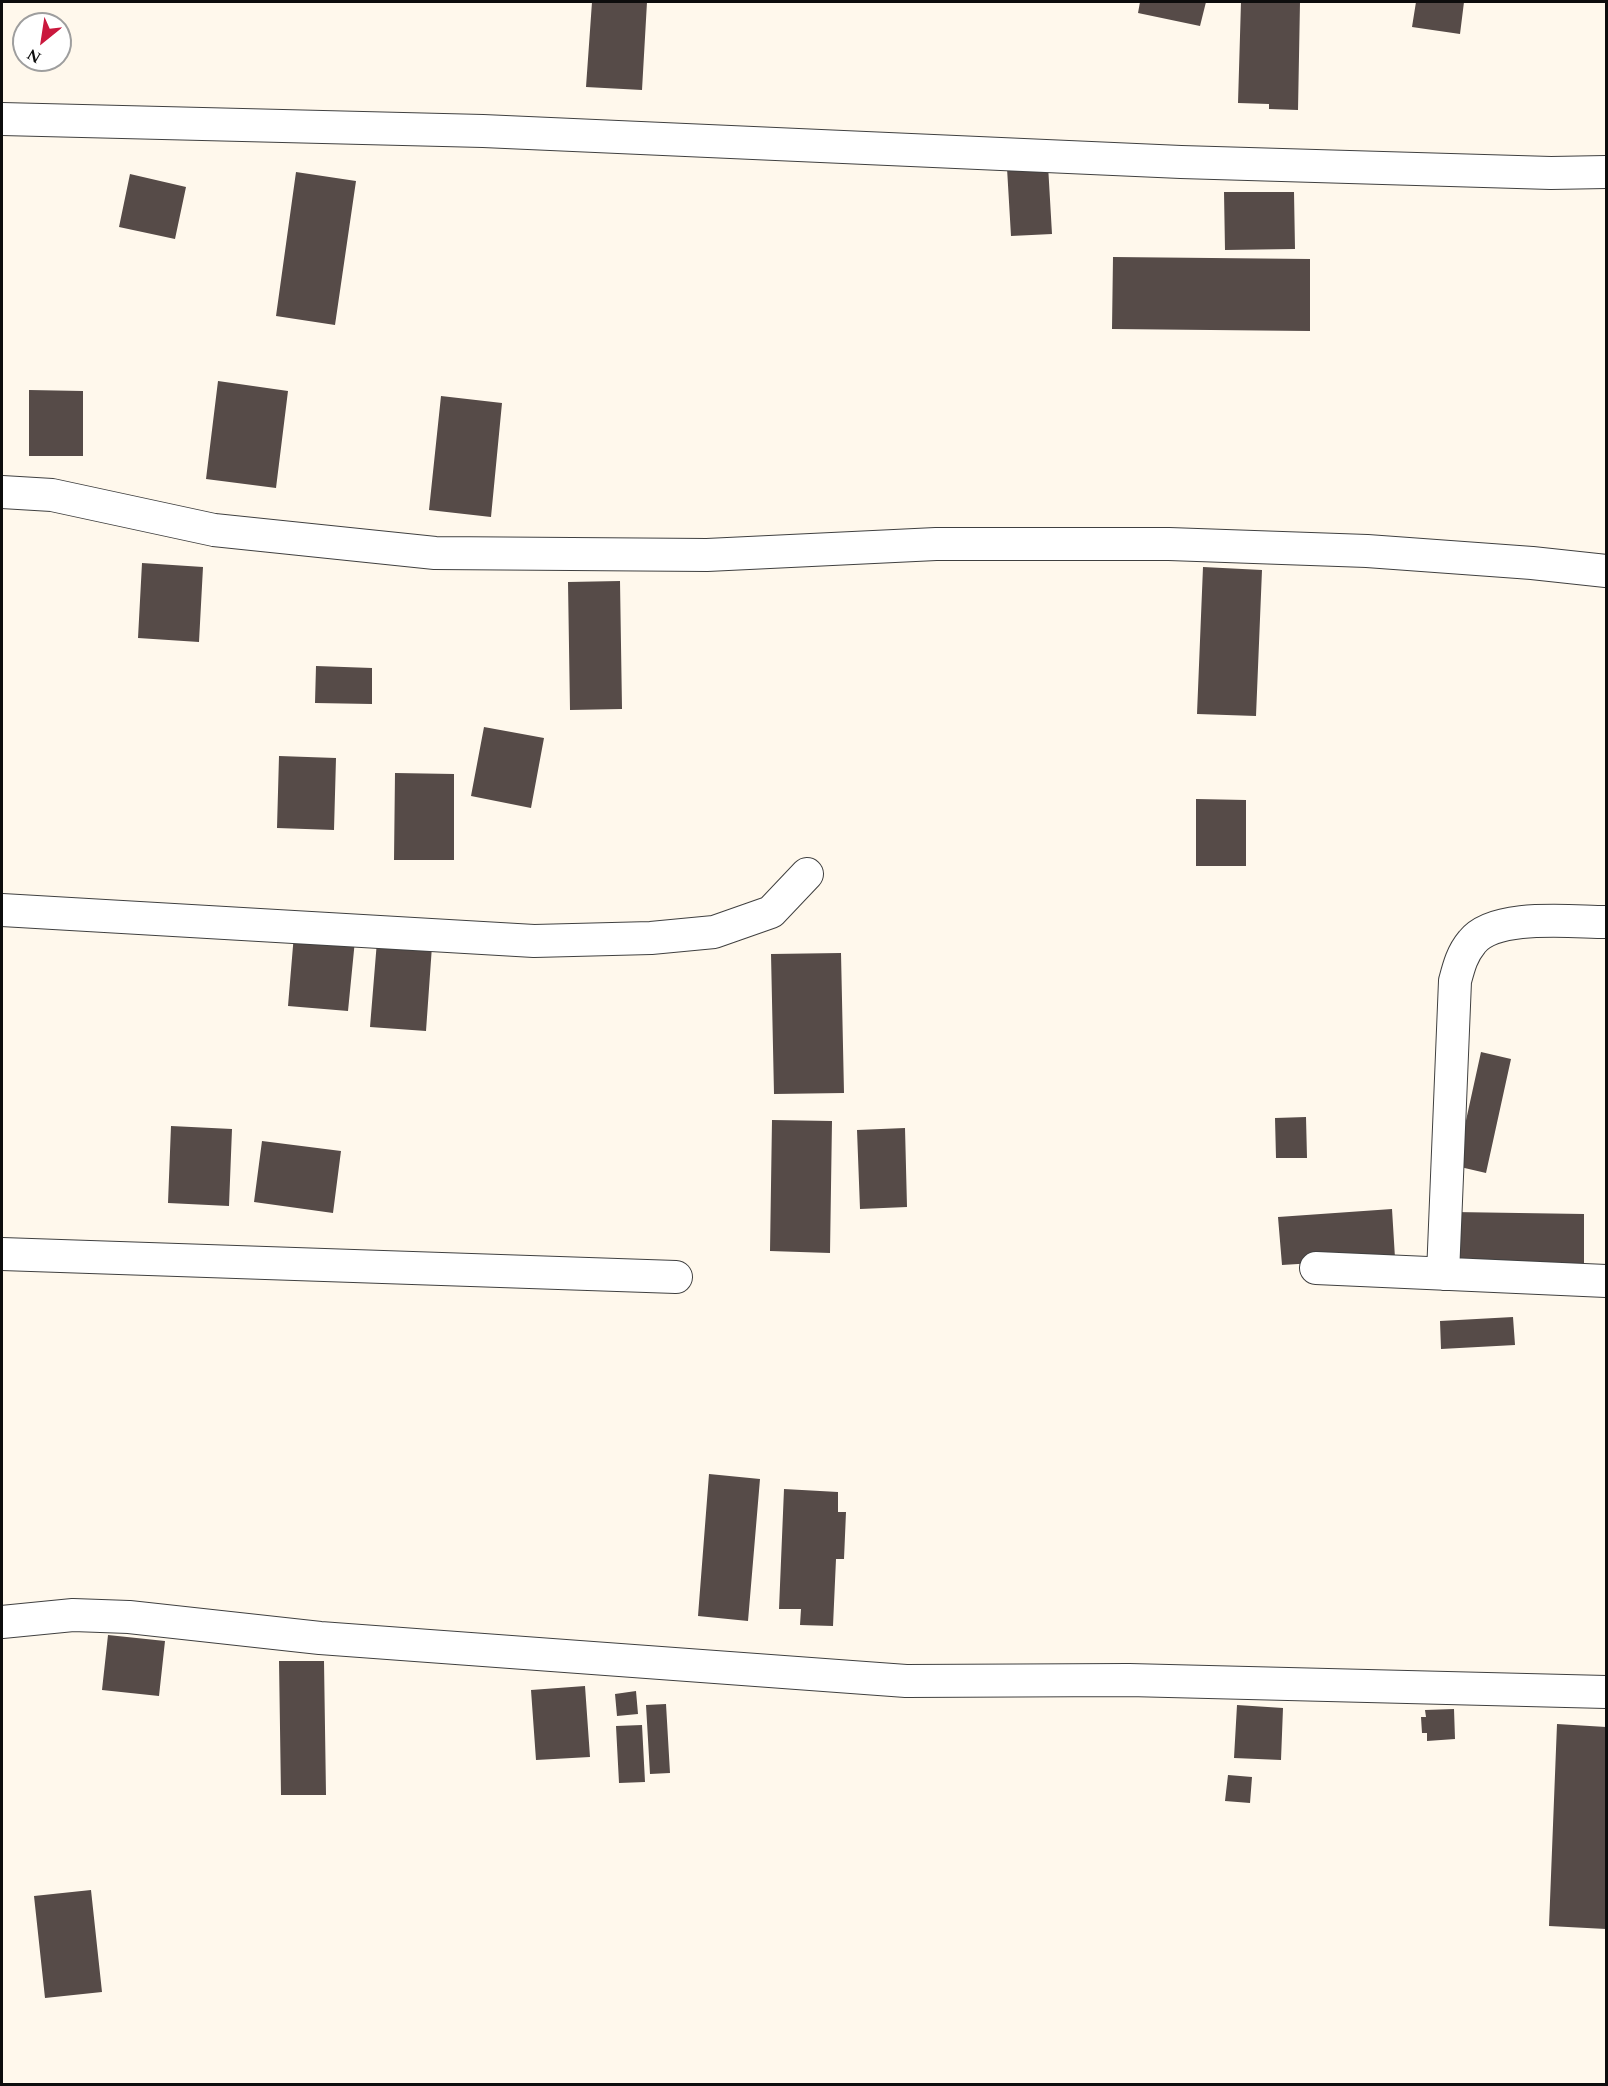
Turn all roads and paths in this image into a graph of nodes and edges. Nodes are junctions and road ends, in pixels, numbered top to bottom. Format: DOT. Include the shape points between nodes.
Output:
graph roads {
  1 [pos="2,119"];
  2 [pos="1606,172"];
  3 [pos="2,492"];
  4 [pos="1606,571"];
  5 [pos="807,874"];
  6 [pos="2,910"];
  7 [pos="1606,922"];
  8 [pos="2,1254"];
  9 [pos="1316,1268"];
  10 [pos="1443,1274"];
  11 [pos="676,1277"];
  12 [pos="1606,1281"];
  13 [pos="2,1622"];
  14 [pos="1606,1692"];
  1 -- 2 [label="street" via="483,131 1193,162"];
  3 -- 4 [label="street" via="52,495 214,530 435,553 706,555 936,544 1169,544 1367,551"];
  5 -- 6 [label="street" via="771,912 714,932 651,938 534,941"];
  7 -- 10 [label="street" via="1516,922 1492,927 1473,940 1460,960 1455,981"];
  8 -- 11 [label="street"];
  9 -- 10 [label="street"];
  10 -- 12 [label="street"];
  13 -- 14 [label="street" via="73,1615 129,1617 320,1638 906,1681 1129,1680"];
}
